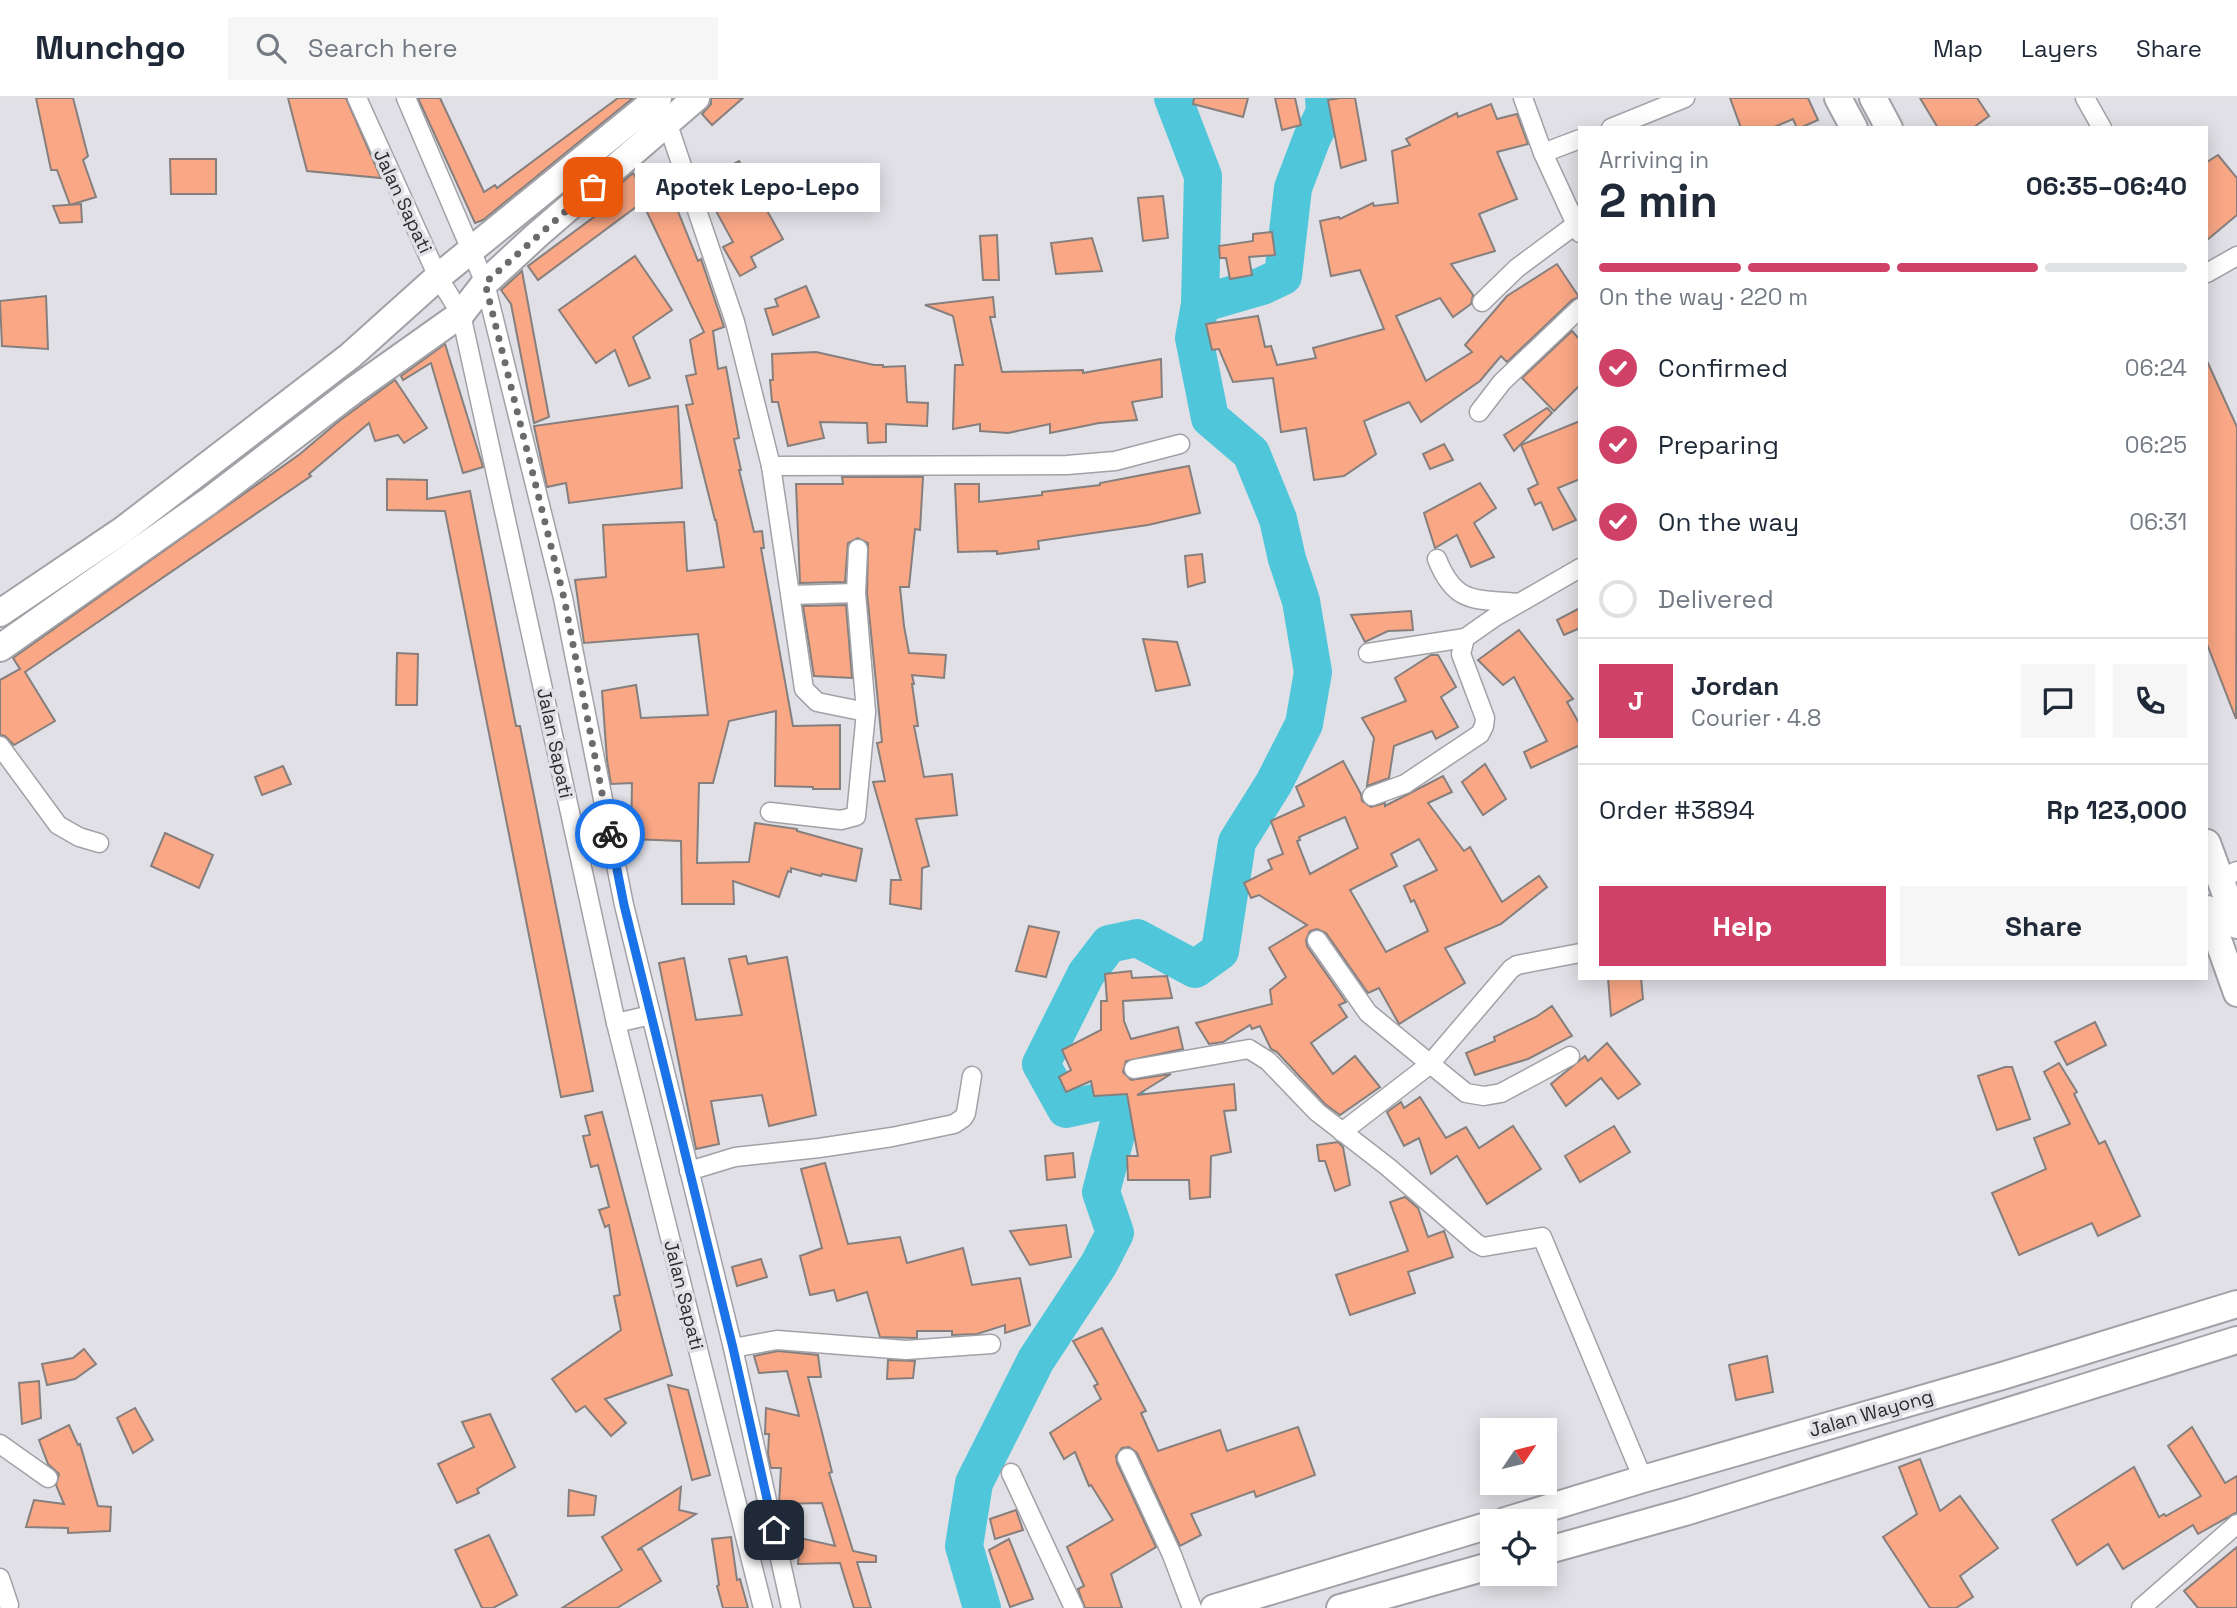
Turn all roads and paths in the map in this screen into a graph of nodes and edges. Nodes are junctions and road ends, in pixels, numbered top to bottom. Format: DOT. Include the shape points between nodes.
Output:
graph roads {
  1 [pos="357,98"];
  2 [pos="406,98"];
  3 [pos="657,98"];
  4 [pos="696,98"];
  5 [pos="1524,98"];
  6 [pos="1685,98"];
  7 [pos="1838,98"];
  8 [pos="1873,98"];
  9 [pos="2085,98"];
  10 [pos="667,122"];
  11 [pos="1616,126"];
  12 [pos="1853,126"];
  13 [pos="1888,126"];
  14 [pos="2101,126"];
  15 [pos="1578,140"];
  16 [pos="1543,153"];
  17 [pos="1578,229"];
  18 [pos="471,252"];
  19 [pos="2237,256"];
  20 [pos="2208,272"];
  21 [pos="438,277"];
  22 [pos="485,283"];
  23 [pos="1482,302"];
  24 [pos="1578,311"];
  25 [pos="461,314"];
  26 [pos="1479,412"];
  27 [pos="1180,444"];
  28 [pos="771,466"];
  29 [pos="858,549"];
  30 [pos="1437,559"];
  31 [pos="1578,569"];
  32 [pos="856,593"];
  33 [pos="791,595"];
  34 [pos="1519,603"];
  35 [pos="0,613"];
  36 [pos="1465,638"];
  37 [pos="0,648"];
  38 [pos="1368,653"];
  39 [pos="866,712"];
  40 [pos="0,746"];
  41 [pos="1372,796"];
  42 [pos="771,812"];
  43 [pos="99,843"];
  44 [pos="2208,845"];
  45 [pos="2228,875"];
  46 [pos="2208,912"];
  47 [pos="2237,925"];
  48 [pos="1317,940"];
  49 [pos="1578,953"];
  50 [pos="2237,993"];
  51 [pos="651,1015"];
  52 [pos="616,1023"];
  53 [pos="1570,1056"];
  54 [pos="1429,1065"];
  55 [pos="1134,1069"];
  56 [pos="971,1076"];
  57 [pos="1342,1132"];
  58 [pos="689,1171"];
  59 [pos="2237,1304"];
  60 [pos="2237,1340"];
  61 [pos="991,1344"];
  62 [pos="733,1348"];
  63 [pos="1897,1406"];
  64 [pos="1908,1442"];
  65 [pos="0,1444"];
  66 [pos="1127,1458"];
  67 [pos="1012,1473"];
  68 [pos="48,1478"];
  69 [pos="1643,1479"];
  70 [pos="1544,1509"];
  71 [pos="2237,1524"];
  72 [pos="1480,1528"];
  73 [pos="1557,1548"];
  74 [pos="1480,1570"];
  75 [pos="0,1578"];
  76 [pos="9,1605"];
  77 [pos="763,1608"];
  78 [pos="791,1608"];
  79 [pos="1074,1608"];
  80 [pos="1192,1608"];
  81 [pos="1214,1608"];
  82 [pos="1340,1608"];
  83 [pos="2141,1608"];
  1 -- 21 [label="street, Jalan Sapati"];
  2 -- 18 [label="street, Jalan Sapati"];
  3 -- 10 [label="street"];
  3 -- 18 [label="main road"];
  4 -- 10 [label="main road"];
  5 -- 16 [label="street"];
  6 -- 11 [label="street"];
  7 -- 12 [label="main road"];
  8 -- 13 [label="main road"];
  9 -- 14 [label="street"];
  10 -- 22 [label="main road"];
  10 -- 28 [label="street" via="735,322"];
  15 -- 16 [label="street"];
  16 -- 17 [label="street"];
  17 -- 23 [label="street" via="1517,268"];
  18 -- 21 [label="main road"];
  18 -- 22 [label="street, Jalan Sapati"];
  19 -- 20 [label="street"];
  21 -- 25 [label="street, Jalan Sapati"];
  21 -- 35 [label="main road" via="296,398 123,530"];
  22 -- 25 [label="main road"];
  22 -- 51 [label="street, Jalan Sapati" via="564,598 624,905"];
  24 -- 26 [label="street" via="1502,382"];
  25 -- 37 [label="main road" via="209,501"];
  25 -- 52 [label="street, Jalan Sapati"];
  27 -- 28 [label="street" via="1115,461 1067,465"];
  28 -- 33 [label="street"];
  29 -- 32 [label="street"];
  30 -- 34 [label="street" via="1444,578 1469,599"];
  31 -- 34 [label="street"];
  32 -- 33 [label="street"];
  32 -- 39 [label="street"];
  33 -- 39 [label="street" via="804,689 817,702"];
  34 -- 36 [label="street"];
  36 -- 38 [label="street"];
  36 -- 41 [label="street" via="1461,654 1485,718 1480,734 1405,784"];
  39 -- 42 [label="street" via="856,816 841,820"];
  40 -- 43 [label="street" via="58,825"];
  44 -- 45 [label="main road"];
  45 -- 47 [label="main road"];
  46 -- 50 [label="main road"];
  48 -- 54 [label="street" via="1368,1013"];
  49 -- 54 [label="street" via="1511,969"];
  51 -- 52 [label="street"];
  51 -- 58 [label="street, Jalan Sapati"];
  52 -- 77 [label="street, Jalan Sapati"];
  53 -- 54 [label="street" via="1501,1093 1484,1096 1466,1093"];
  54 -- 57 [label="street"];
  55 -- 57 [label="street" via="1249,1049 1268,1061"];
  56 -- 58 [label="street" via="966,1113 954,1124 735,1157"];
  57 -- 69 [label="street" via="1483,1247 1538,1236 1544,1239"];
  58 -- 62 [label="street, Jalan Sapati"];
  59 -- 63 [label="main road, Jalan Wayong"];
  60 -- 64 [label="main road, Jalan Wayong"];
  61 -- 62 [label="street" via="905,1350 777,1340"];
  62 -- 78 [label="street, Jalan Sapati"];
  63 -- 64 [label="main road"];
  63 -- 69 [label="main road, Jalan Wayong"];
  64 -- 73 [label="main road, Jalan Wayong"];
  65 -- 68 [label="street"];
  66 -- 80 [label="street"];
  67 -- 79 [label="street"];
  69 -- 70 [label="main road, Jalan Wayong"];
  71 -- 83 [label="street"];
  72 -- 81 [label="main road"];
  74 -- 82 [label="main road"];
  75 -- 76 [label="street"];
}
